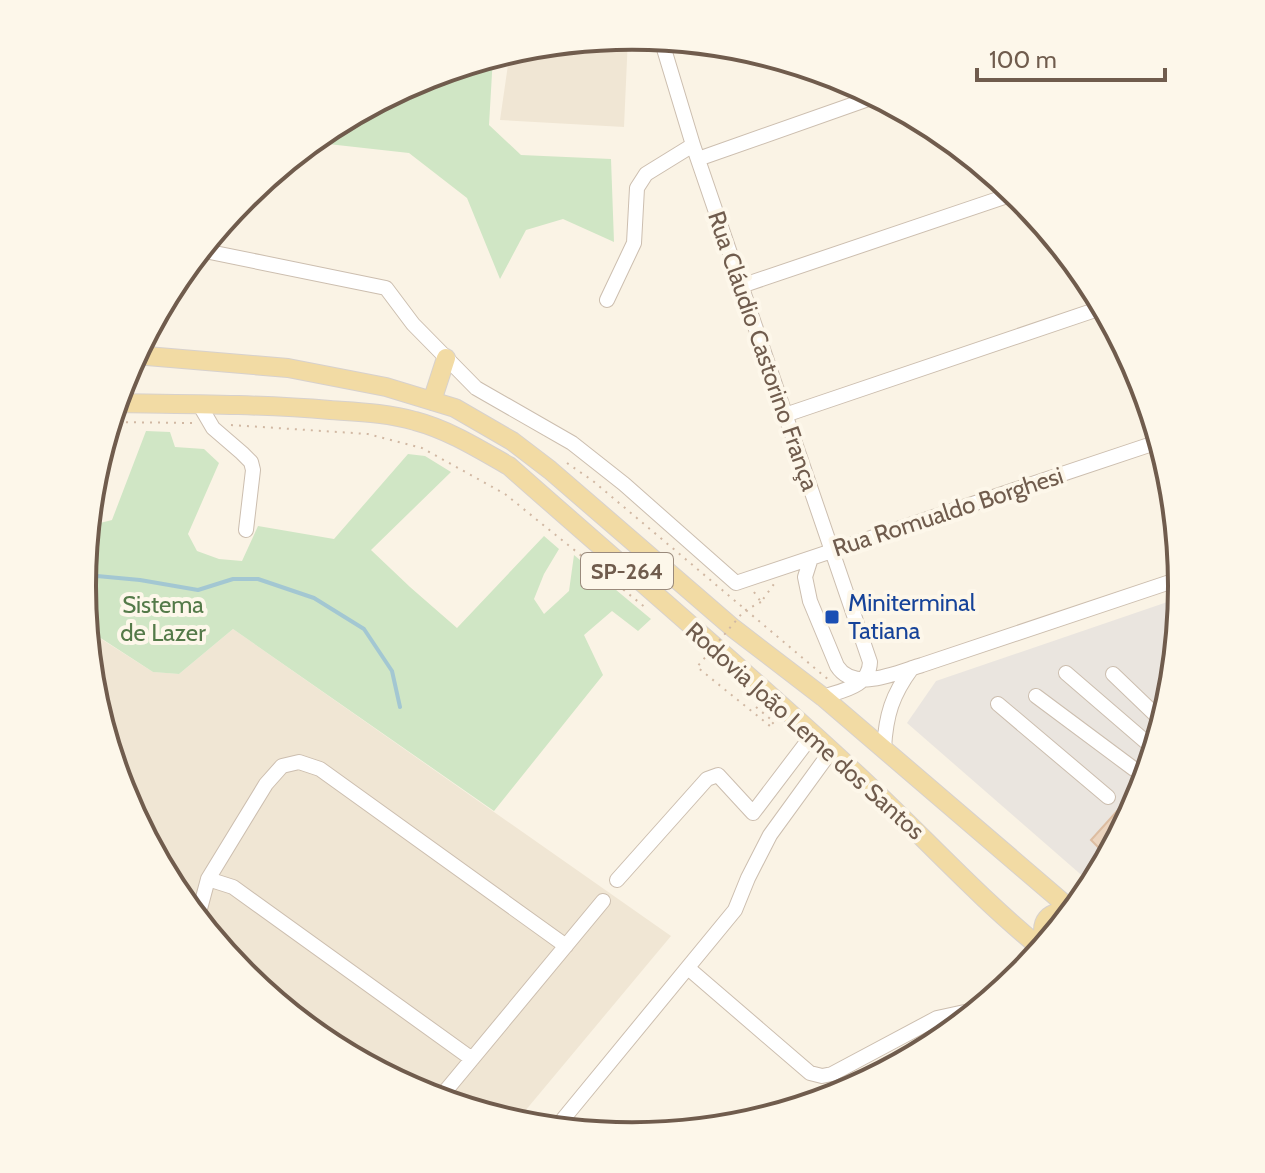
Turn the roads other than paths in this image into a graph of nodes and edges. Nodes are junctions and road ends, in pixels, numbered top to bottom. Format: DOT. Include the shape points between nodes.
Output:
graph roads {
  1 [pos="665,51"];
  2 [pos="861,101"];
  3 [pos="696,152"];
  4 [pos="1002,198"];
  5 [pos="213,253"];
  6 [pos="741,286"];
  7 [pos="607,300"];
  8 [pos="1093,311"];
  9 [pos="148,356"];
  10 [pos="446,358"];
  11 [pos="432,401"];
  12 [pos="128,403"];
  13 [pos="199,404"];
  14 [pos="785,415"];
  15 [pos="1150,445"];
  16 [pos="246,530"];
  17 [pos="831,551"];
  18 [pos="811,558"];
  19 [pos="1169,582"];
  20 [pos="870,662"];
  21 [pos="912,668"];
  22 [pos="1066,673"];
  23 [pos="1113,674"];
  24 [pos="881,678"];
  25 [pos="860,683"];
  26 [pos="1036,696"];
  27 [pos="823,697"];
  28 [pos="998,704"];
  29 [pos="1154,713"];
  30 [pos="813,734"];
  31 [pos="1146,742"];
  32 [pos="884,748"];
  33 [pos="831,751"];
  34 [pos="1134,769"];
  35 [pos="1108,797"];
  36 [pos="753,813"];
  37 [pos="770,835"];
  38 [pos="208,879"];
  39 [pos="617,880"];
  40 [pos="603,901"];
  41 [pos="201,905"];
  42 [pos="1064,905"];
  43 [pos="1059,912"];
  44 [pos="1041,934"];
  45 [pos="1035,941"];
  46 [pos="566,946"];
  47 [pos="688,968"];
  48 [pos="957,1014"];
  49 [pos="472,1059"];
  50 [pos="447,1090"];
  51 [pos="564,1118"];
  1 -- 3 [label="street, Rua Cláudio Castorino França"];
  2 -- 3 [label="street"];
  3 -- 6 [label="street, Rua Cláudio Castorino França"];
  3 -- 7 [label="street" via="646,174 637,188 634,243"];
  4 -- 6 [label="street"];
  5 -- 10 [label="street" via="386,288"];
  6 -- 14 [label="street, Rua Cláudio Castorino França"];
  8 -- 14 [label="street"];
  9 -- 11 [label="main road, Rodovia João Leme dos Santos / SP-264" via="288,368"];
  10 -- 11 [label="main road"];
  10 -- 18 [label="street, Rua Romualdo Borghesi" via="476,388 572,443 736,583"];
  11 -- 27 [label="main road, Rodovia João Leme dos Santos / SP-264" via="455,408 512,441"];
  12 -- 13 [label="main road, Rodovia João Leme dos Santos / SP-264"];
  13 -- 16 [label="street" via="211,424 251,462"];
  13 -- 30 [label="main road, Rodovia João Leme dos Santos / SP-264" via="386,415 440,429 473,445 509,466"];
  14 -- 17 [label="street, Rua Cláudio Castorino França"];
  15 -- 17 [label="street, Rua Romualdo Borghesi"];
  17 -- 18 [label="street, Rua Romualdo Borghesi"];
  17 -- 20 [label="street, Rua Cláudio Castorino França"];
  18 -- 25 [label="street" via="805,577 810,601 837,666"];
  19 -- 21 [label="street"];
  20 -- 24 [label="street, Rua Cláudio Castorino França"];
  20 -- 25 [label="street"];
  21 -- 24 [label="street"];
  21 -- 32 [label="street" via="890,707"];
  22 -- 31 [label="street"];
  23 -- 29 [label="street"];
  24 -- 25 [label="street"];
  25 -- 27 [label="street"];
  26 -- 34 [label="street"];
  27 -- 32 [label="main road, Rodovia João Leme dos Santos / SP-264"];
  28 -- 35 [label="street"];
  30 -- 33 [label="main road, Rodovia João Leme dos Santos / SP-264"];
  30 -- 36 [label="street"];
  32 -- 42 [label="main road, Rodovia João Leme dos Santos / SP-264"];
  33 -- 37 [label="street"];
  33 -- 45 [label="main road, Rodovia João Leme dos Santos / SP-264" via="1007,921"];
  36 -- 37 [label="street"];
  36 -- 39 [label="street" via="714,775"];
  37 -- 47 [label="street" via="735,910"];
  38 -- 41 [label="street"];
  38 -- 46 [label="street" via="266,784 282,766 299,762 320,769"];
  38 -- 49 [label="street" via="233,887"];
  40 -- 46 [label="street"];
  43 -- 44 [label="main road" via="1042,924"];
  46 -- 49 [label="street"];
  47 -- 48 [label="street" via="810,1073 822,1076 937,1018"];
  47 -- 51 [label="street"];
  49 -- 50 [label="street"];
}
